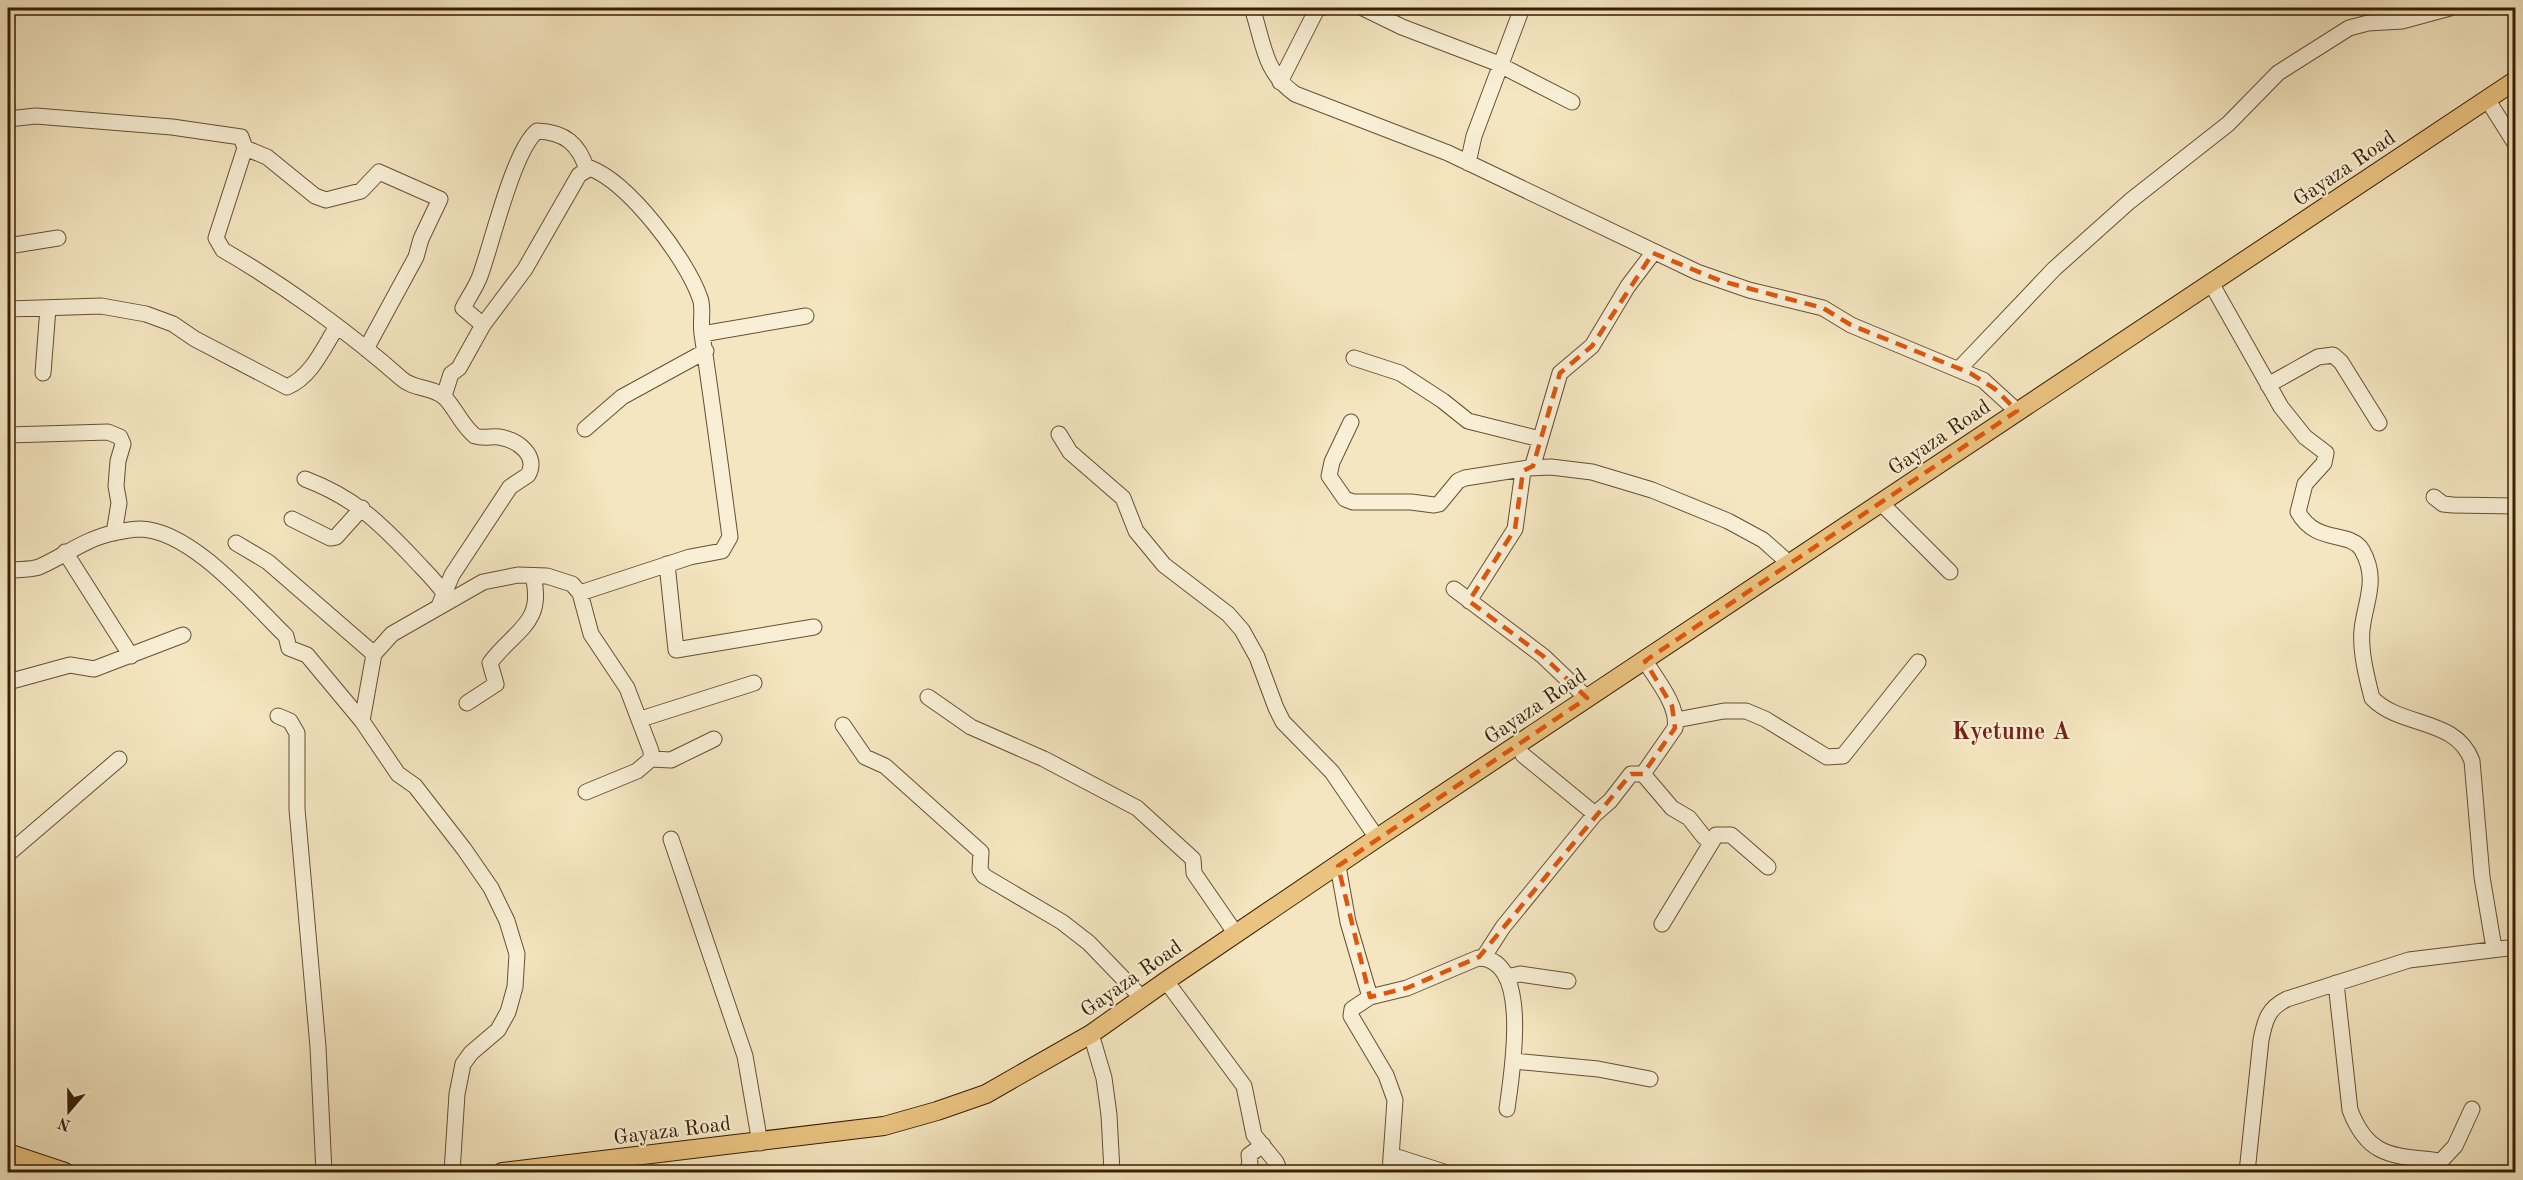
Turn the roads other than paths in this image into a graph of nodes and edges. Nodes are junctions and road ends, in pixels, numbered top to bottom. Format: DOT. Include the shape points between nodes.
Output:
graph roads {
  1 [pos="1252,8"];
  2 [pos="1321,8"];
  3 [pos="1363,8"];
  4 [pos="1522,8"];
  5 [pos="2450,8"];
  6 [pos="1502,66"];
  7 [pos="2516,80"];
  8 [pos="1280,81"];
  9 [pos="2487,99"];
  10 [pos="1572,102"];
  11 [pos="8,119"];
  12 [pos="2516,145"];
  13 [pos="245,148"];
  14 [pos="1468,163"];
  15 [pos="587,170"];
  16 [pos="58,237"];
  17 [pos="8,246"];
  18 [pos="1653,253"];
  19 [pos="2211,284"];
  20 [pos="48,308"];
  21 [pos="8,309"];
  22 [pos="806,316"];
  23 [pos="483,325"];
  24 [pos="336,328"];
  25 [pos="702,334"];
  26 [pos="366,349"];
  27 [pos="706,351"];
  28 [pos="1354,358"];
  29 [pos="1959,369"];
  30 [pos="43,373"];
  31 [pos="2268,385"];
  32 [pos="444,396"];
  33 [pos="2017,411"];
  34 [pos="1351,422"];
  35 [pos="2379,423"];
  36 [pos="585,429"];
  37 [pos="1059,434"];
  38 [pos="8,435"];
  39 [pos="1540,439"];
  40 [pos="1527,469"];
  41 [pos="305,479"];
  42 [pos="2433,497"];
  43 [pos="1881,503"];
  44 [pos="2516,506"];
  45 [pos="362,508"];
  46 [pos="292,519"];
  47 [pos="114,533"];
  48 [pos="236,543"];
  49 [pos="65,552"];
  50 [pos="667,564"];
  51 [pos="1790,564"];
  52 [pos="8,572"];
  53 [pos="1950,572"];
  54 [pos="533,576"];
  55 [pos="1454,589"];
  56 [pos="580,593"];
  57 [pos="441,599"];
  58 [pos="1468,601"];
  59 [pos="814,627"];
  60 [pos="183,635"];
  61 [pos="374,654"];
  62 [pos="131,656"];
  63 [pos="1645,661"];
  64 [pos="1918,662"];
  65 [pos="8,682"];
  66 [pos="754,683"];
  67 [pos="928,697"];
  68 [pos="1587,698"];
  69 [pos="467,703"];
  70 [pos="278,716"];
  71 [pos="641,719"];
  72 [pos="1676,720"];
  73 [pos="362,721"];
  74 [pos="843,725"];
  75 [pos="714,739"];
  76 [pos="1523,755"];
  77 [pos="119,759"];
  78 [pos="651,759"];
  79 [pos="1643,774"];
  80 [pos="586,792"];
  81 [pos="1595,814"];
  82 [pos="1704,837"];
  83 [pos="671,838"];
  84 [pos="1377,838"];
  85 [pos="8,854"];
  86 [pos="1338,866"];
  87 [pos="1768,867"];
  88 [pos="1662,924"];
  89 [pos="1236,934"];
  90 [pos="2516,947"];
  91 [pos="2494,948"];
  92 [pos="1484,958"];
  93 [pos="1507,977"];
  94 [pos="1166,981"];
  95 [pos="1568,981"];
  96 [pos="2336,983"];
  97 [pos="1370,997"];
  98 [pos="1142,998"];
  99 [pos="1091,1034"];
  100 [pos="1513,1061"];
  101 [pos="1650,1079"];
  102 [pos="1508,1109"];
  103 [pos="2472,1109"];
  104 [pos="760,1143"];
  105 [pos="1263,1145"];
  106 [pos="8,1154"];
  107 [pos="1391,1155"];
  108 [pos="521,1172"];
  109 [pos="65,1173"];
  110 [pos="324,1173"];
  111 [pos="452,1173"];
  112 [pos="502,1173"];
  113 [pos="1112,1173"];
  114 [pos="1246,1173"];
  115 [pos="1280,1173"];
  116 [pos="1390,1173"];
  117 [pos="1444,1173"];
  118 [pos="2247,1173"];
  1 -- 8 [label="street" via="1270,68"];
  2 -- 8 [label="street"];
  3 -- 6 [label="street"];
  4 -- 6 [label="street"];
  5 -- 29 [label="street" via="2402,21 2357,25 2294,61 2228,123 2054,269"];
  6 -- 10 [label="street"];
  6 -- 14 [label="street" via="1474,136"];
  7 -- 9 [label="main road, Gayaza Road"];
  8 -- 14 [label="street" via="1295,94"];
  9 -- 12 [label="street"];
  9 -- 19 [label="main road, Gayaza Road"];
  11 -- 13 [label="street" via="36,116 172,127 241,137"];
  13 -- 24 [label="street" via="216,238 223,250 304,302"];
  13 -- 26 [label="street" via="267,157 315,196 326,200 361,191 379,172 440,199 416,257"];
  14 -- 18 [label="street"];
  15 -- 23 [label="street" via="574,183 525,269"];
  15 -- 23 [label="street" via="580,149 566,139 537,131 521,153 479,280 463,308"];
  15 -- 25 [label="street" via="596,171 623,190 670,244 701,300"];
  16 -- 17 [label="street"];
  18 -- 29 [label="street" via="1720,281 1814,305 1851,326"];
  18 -- 39 [label="street" via="1592,346 1560,373"];
  19 -- 31 [label="street"];
  19 -- 33 [label="main road, Gayaza Road"];
  20 -- 21 [label="street"];
  20 -- 24 [label="street" via="101,306 146,314 173,324 287,387 298,383 318,359"];
  20 -- 30 [label="street"];
  22 -- 25 [label="street"];
  23 -- 32 [label="street" via="451,375"];
  24 -- 26 [label="street"];
  25 -- 27 [label="street"];
  26 -- 32 [label="street" via="404,381"];
  27 -- 36 [label="street" via="622,397"];
  27 -- 50 [label="street" via="730,537 722,550"];
  28 -- 39 [label="street" via="1400,373 1468,422"];
  29 -- 33 [label="street" via="1983,381"];
  31 -- 35 [label="street" via="2318,357 2333,355"];
  31 -- 91 [label="street" via="2306,437 2326,453 2324,463 2300,495 2298,512 2303,521 2319,533 2354,542 2363,554 2371,590 2362,632 2363,648 2372,698 2384,708 2457,738 2472,761 2482,877"];
  32 -- 57 [label="street" via="468,431 482,438 503,438 527,450 532,466 528,475 510,488"];
  33 -- 43 [label="main road, Gayaza Road"];
  34 -- 40 [label="street" via="1329,476 1345,499 1353,502 1434,505 1465,478"];
  37 -- 84 [label="street" via="1070,452 1123,498 1136,531 1164,565 1228,614 1242,630 1283,722 1332,772"];
  38 -- 47 [label="street" via="108,432 120,437 123,444 118,461 119,503"];
  39 -- 40 [label="street"];
  40 -- 51 [label="street" via="1592,472 1652,490 1737,525 1763,540"];
  40 -- 58 [label="street" via="1515,529"];
  41 -- 45 [label="street" via="338,492"];
  42 -- 44 [label="street" via="2453,505"];
  43 -- 51 [label="main road, Gayaza Road"];
  43 -- 53 [label="street"];
  45 -- 46 [label="street" via="336,537 330,538"];
  45 -- 57 [label="street" via="396,538"];
  47 -- 49 [label="street"];
  47 -- 73 [label="street" via="142,529 167,536 200,554 286,636 288,648 308,656"];
  48 -- 61 [label="street" via="267,562"];
  49 -- 52 [label="street" via="37,568"];
  49 -- 62 [label="street"];
  50 -- 56 [label="street"];
  50 -- 59 [label="street" via="676,650"];
  51 -- 63 [label="main road, Gayaza Road"];
  54 -- 56 [label="street" via="561,578"];
  54 -- 57 [label="street" via="483,582"];
  54 -- 69 [label="street" via="532,619 490,663 496,684"];
  55 -- 58 [label="street"];
  56 -- 71 [label="street" via="591,634 627,688"];
  57 -- 61 [label="street" via="392,634"];
  58 -- 68 [label="street" via="1544,656"];
  60 -- 62 [label="street"];
  61 -- 73 [label="street"];
  62 -- 65 [label="street" via="94,669 70,665"];
  63 -- 68 [label="main road, Gayaza Road"];
  63 -- 72 [label="street"];
  64 -- 72 [label="street" via="1844,756 1827,757 1746,711"];
  66 -- 71 [label="street"];
  67 -- 89 [label="street" via="971,727 1044,759 1137,808 1193,859 1194,873"];
  68 -- 84 [label="main road, Gayaza Road"];
  70 -- 110 [label="street" via="290,721 297,734 297,809 318,1047"];
  71 -- 78 [label="street"];
  72 -- 79 [label="street" via="1671,734"];
  73 -- 111 [label="street" via="393,768 415,786 491,888 517,954 515,987 508,1012 498,1030 464,1064 457,1094"];
  74 -- 98 [label="street" via="865,757 885,766 981,852 980,870 984,876 1071,929"];
  75 -- 78 [label="street" via="671,760"];
  76 -- 81 [label="street"];
  77 -- 85 [label="street"];
  78 -- 80 [label="street" via="637,771"];
  79 -- 81 [label="street" via="1631,774"];
  79 -- 82 [label="street"];
  81 -- 92 [label="street" via="1499,932"];
  83 -- 104 [label="street" via="745,1056"];
  84 -- 86 [label="main road, Gayaza Road"];
  86 -- 89 [label="main road, Gayaza Road"];
  86 -- 97 [label="street" via="1348,922"];
  87 -- 88 [label="street" via="1731,835 1716,835"];
  89 -- 94 [label="main road, Gayaza Road"];
  90 -- 91 [label="street"];
  91 -- 96 [label="street" via="2409,960"];
  92 -- 93 [label="street"];
  92 -- 97 [label="street" via="1407,988"];
  93 -- 95 [label="street" via="1520,974"];
  93 -- 100 [label="street" via="1514,1004"];
  94 -- 98 [label="main road, Gayaza Road"];
  94 -- 105 [label="street" via="1244,1086 1254,1135"];
  96 -- 103 [label="street" via="2350,1110 2357,1129 2372,1144 2388,1155 2441,1161 2455,1146"];
  96 -- 118 [label="street" via="2280,1002 2266,1018"];
  97 -- 107 [label="street" via="1357,1004 1351,1014 1386,1075 1395,1100"];
  98 -- 99 [label="main road, Gayaza Road"];
  99 -- 104 [label="main road, Gayaza Road" via="986,1094 937,1111 884,1125"];
  99 -- 113 [label="street" via="1104,1078"];
  100 -- 101 [label="street" via="1598,1069"];
  100 -- 102 [label="street"];
  104 -- 108 [label="main road, Gayaza Road"];
  105 -- 114 [label="street" via="1249,1155"];
  105 -- 115 [label="street"];
  106 -- 109 [label="main road"];
  107 -- 116 [label="street"];
  107 -- 117 [label="street"];
  108 -- 112 [label="main road, Gayaza Road"];
}
